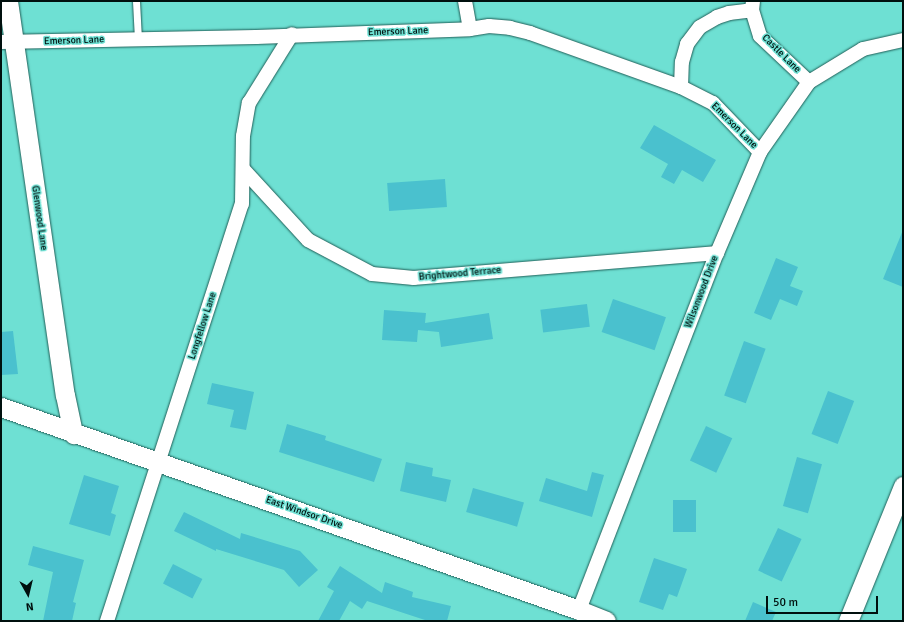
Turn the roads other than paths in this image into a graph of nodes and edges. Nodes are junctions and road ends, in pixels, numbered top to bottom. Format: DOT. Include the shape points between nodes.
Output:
graph roads {
  1 [pos="8,1"];
  2 [pos="136,1"];
  3 [pos="465,1"];
  4 [pos="752,5"];
  5 [pos="470,29"];
  6 [pos="292,34"];
  7 [pos="138,38"];
  8 [pos="903,40"];
  9 [pos="8,42"];
  10 [pos="809,82"];
  11 [pos="681,87"];
  12 [pos="760,152"];
  13 [pos="243,169"];
  14 [pos="717,253"];
  15 [pos="1,408"];
  16 [pos="74,434"];
  17 [pos="159,462"];
  18 [pos="903,486"];
  19 [pos="579,610"];
  20 [pos="107,621"];
  21 [pos="606,621"];
  22 [pos="848,621"];
  1 -- 9 [label="street, Glenwood Lane"];
  2 -- 7 [label="lane"];
  3 -- 5 [label="street"];
  4 -- 10 [label="street, Castle Lane" via="760,36"];
  4 -- 11 [label="street" via="717,17 700,27 687,44 682,62"];
  5 -- 6 [label="street, Emerson Lane"];
  5 -- 11 [label="street, Emerson Lane" via="489,26 530,33"];
  6 -- 7 [label="street, Emerson Lane" via="256,37"];
  6 -- 13 [label="street, Longfellow Lane" via="248,103 243,136"];
  7 -- 9 [label="street, Emerson Lane"];
  8 -- 10 [label="street, Wilsonwood Drive" via="863,49"];
  9 -- 16 [label="street, Glenwood Lane" via="64,395"];
  10 -- 12 [label="street, Wilsonwood Drive"];
  11 -- 12 [label="street, Emerson Lane" via="713,103"];
  12 -- 14 [label="street, Wilsonwood Drive"];
  13 -- 14 [label="street, Brightwood Terrace" via="308,240 372,274 414,278"];
  13 -- 17 [label="street, Longfellow Lane" via="242,204"];
  14 -- 19 [label="street, Wilsonwood Drive"];
  15 -- 16 [label="street, East Windsor Drive"];
  16 -- 17 [label="street, East Windsor Drive"];
  17 -- 19 [label="street, East Windsor Drive"];
  17 -- 20 [label="street, Longfellow Lane"];
  18 -- 22 [label="street"];
  19 -- 21 [label="street, East Windsor Drive"];
}
